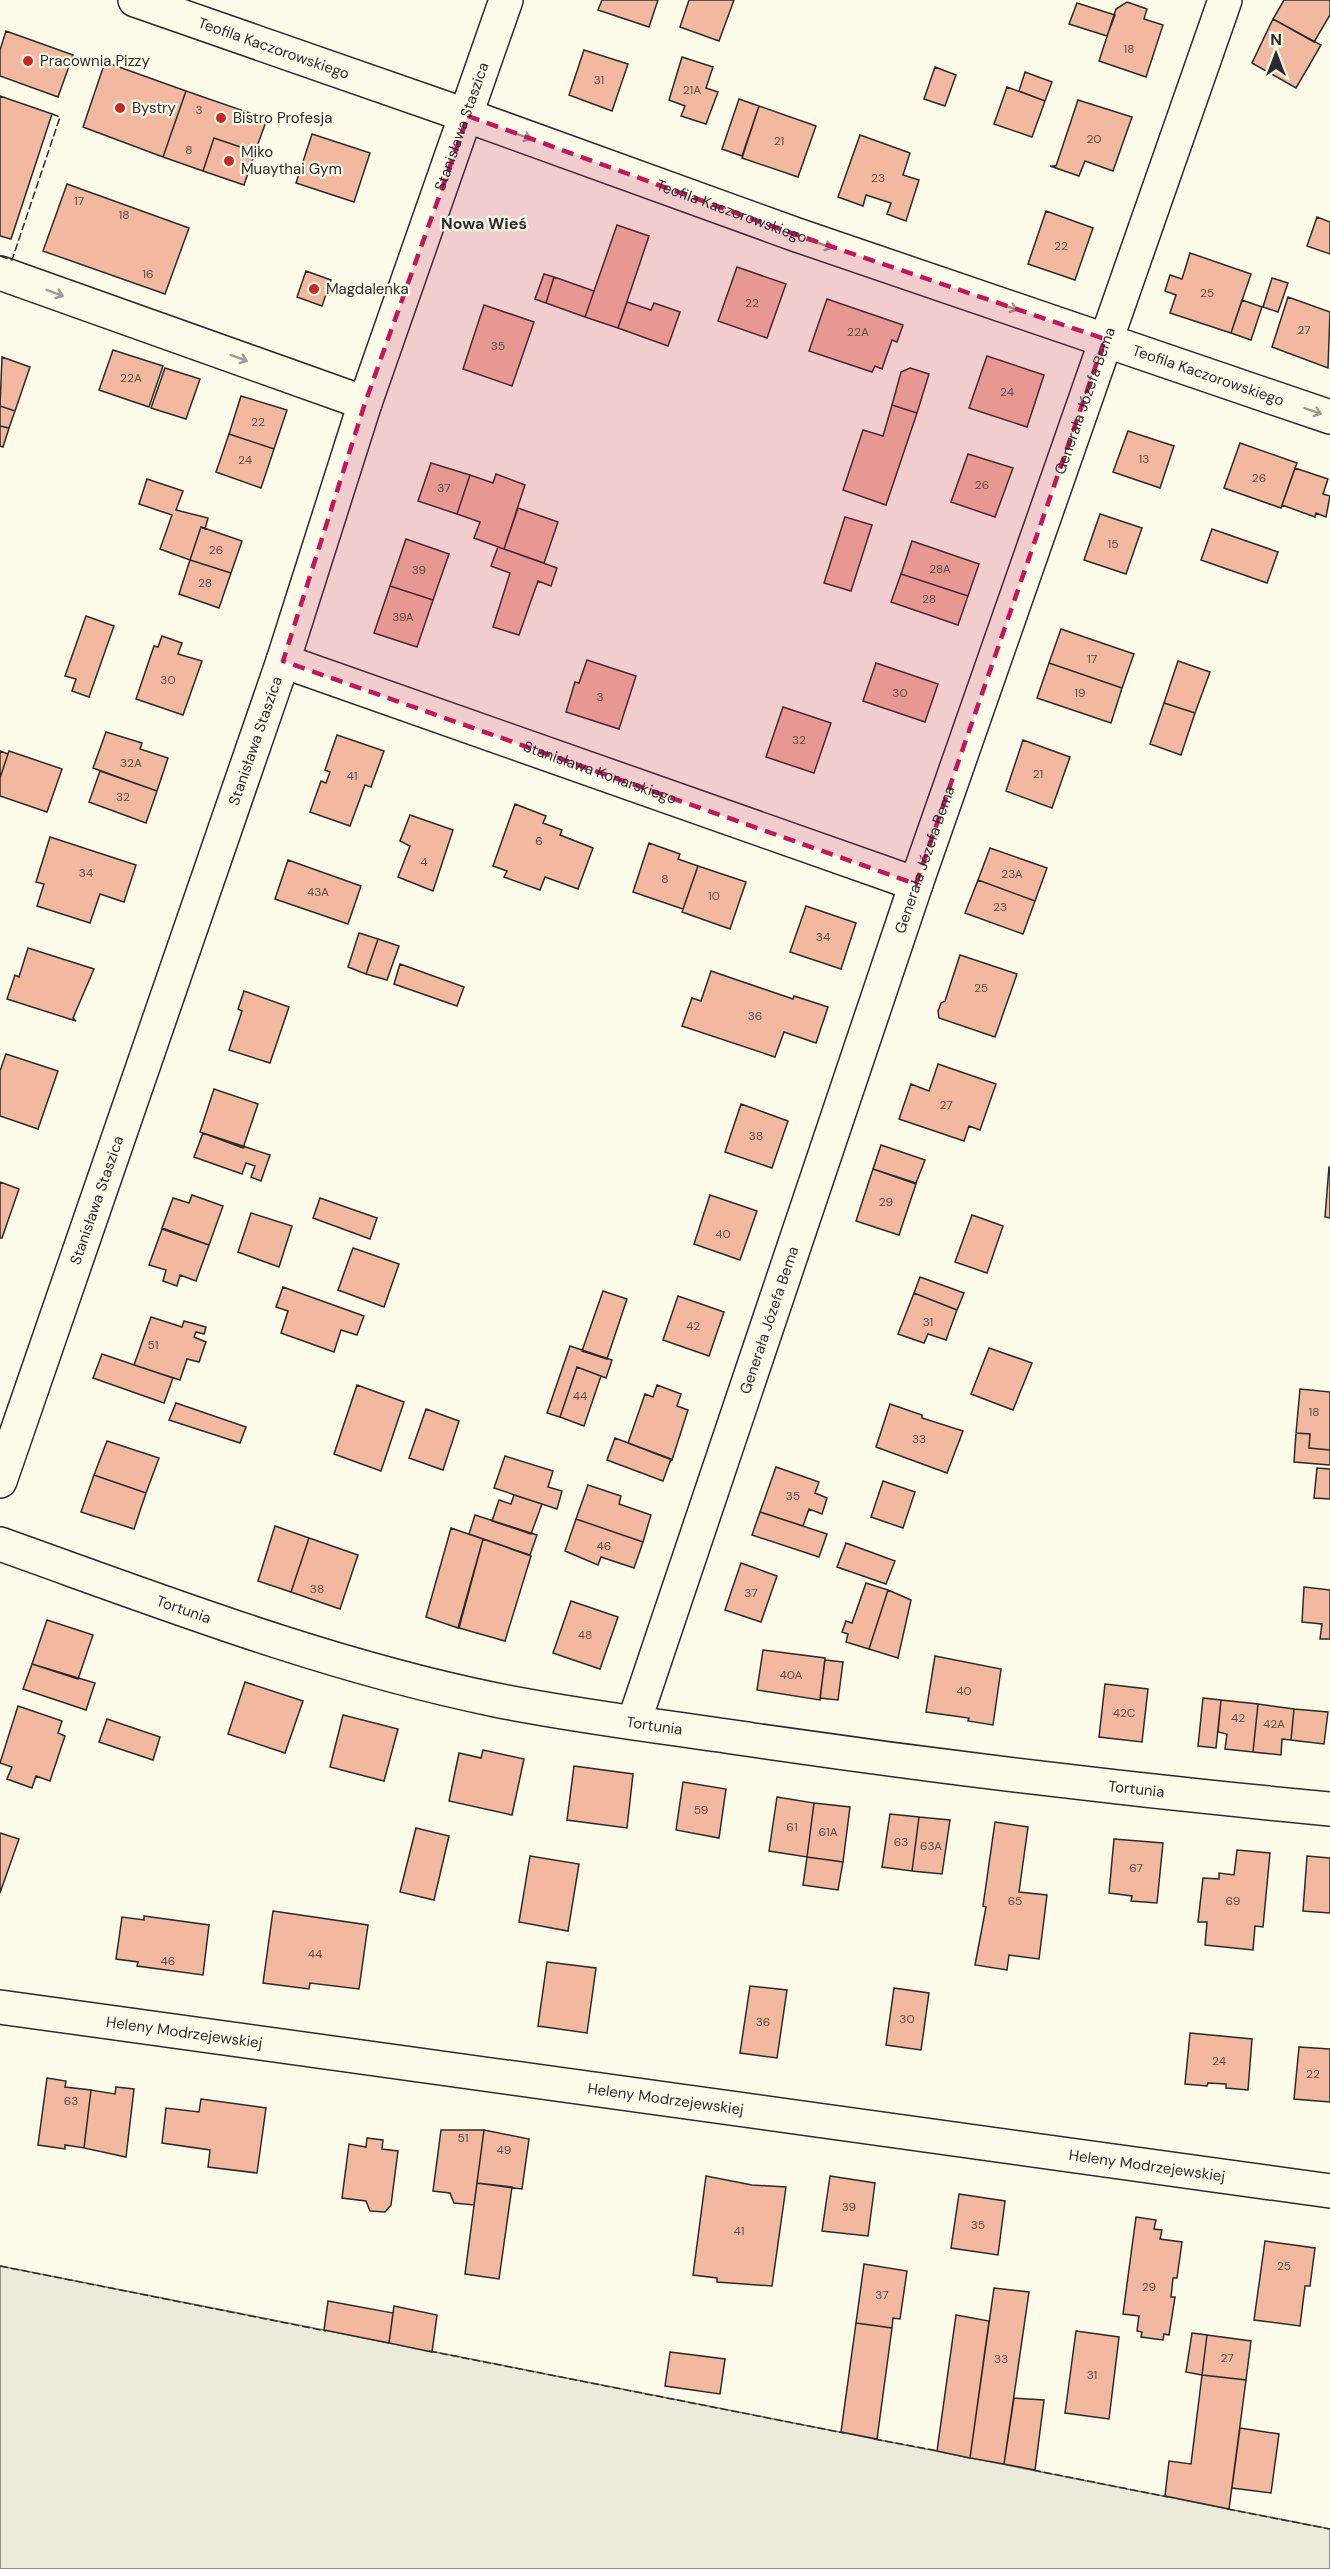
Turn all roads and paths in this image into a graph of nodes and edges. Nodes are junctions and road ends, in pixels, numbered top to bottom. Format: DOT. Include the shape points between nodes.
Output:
graph roads {
  1 [pos="135,0"];
  2 [pos="506,0"];
  3 [pos="1225,0"];
  4 [pos="468,116"];
  5 [pos="0,273"];
  6 [pos="1105,339"];
  7 [pos="365,404"];
  8 [pos="1330,417"];
  9 [pos="283,662"];
  10 [pos="916,884"];
  11 [pos="0,1481"];
  12 [pos="0,1544"];
  13 [pos="634,1722"];
  14 [pos="1330,1809"];
  15 [pos="0,2007"];
  16 [pos="1330,2191"];
  1 -- 4 [label="street, Teofila Kaczorowskiego"];
  2 -- 4 [label="street, Stanisława Staszica"];
  3 -- 6 [label="street, Generała Józefa Bema"];
  4 -- 6 [label="street, Teofila Kaczorowskiego, one-way" via="797,235"];
  4 -- 7 [label="street, Stanisława Staszica"];
  5 -- 7 [label="street, one-way"];
  6 -- 8 [label="street, Teofila Kaczorowskiego, one-way"];
  6 -- 10 [label="street, Generała Józefa Bema"];
  7 -- 9 [label="street, Stanisława Staszica"];
  9 -- 10 [label="street, Stanisława Konarskiego"];
  9 -- 11 [label="street, Stanisława Staszica"];
  10 -- 13 [label="street, Generała Józefa Bema"];
  12 -- 13 [label="street, Tortunia" via="337,1661 496,1700"];
  13 -- 14 [label="street, Tortunia" via="964,1770 1141,1792"];
  15 -- 16 [label="street, Heleny Modrzejewskiej"];
}
